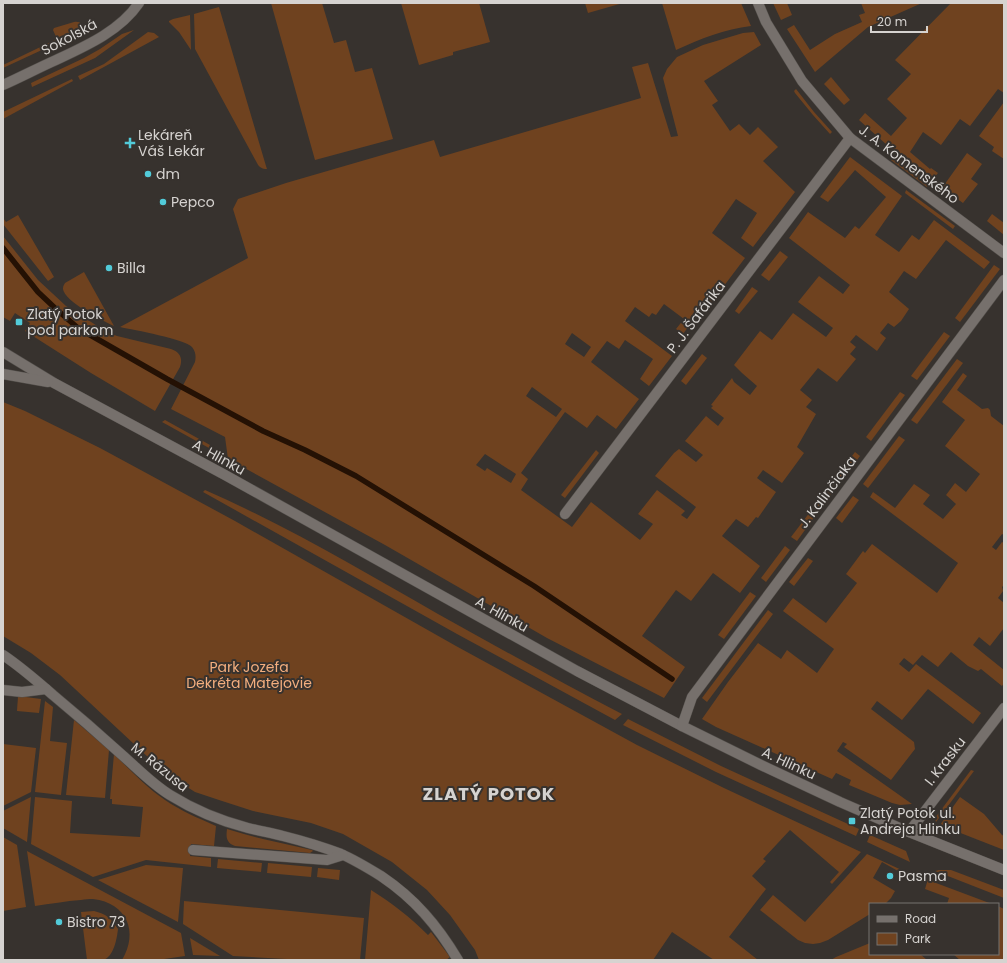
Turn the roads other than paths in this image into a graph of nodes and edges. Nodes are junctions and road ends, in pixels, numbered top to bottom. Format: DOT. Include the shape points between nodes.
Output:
graph roads {
  1 [pos="139,3"];
  2 [pos="758,3"];
  3 [pos="3,85"];
  4 [pos="850,138"];
  5 [pos="1004,254"];
  6 [pos="1004,280"];
  7 [pos="3,352"];
  8 [pos="3,374"];
  9 [pos="54,383"];
  10 [pos="566,514"];
  11 [pos="3,655"];
  12 [pos="46,689"];
  13 [pos="3,690"];
  14 [pos="1004,708"];
  15 [pos="682,726"];
  16 [pos="909,832"];
  17 [pos="193,850"];
  18 [pos="343,855"];
  19 [pos="1004,870"];
  20 [pos="458,960"];
  1 -- 3 [label="street, Sokolská" via="125,20 81,49"];
  2 -- 4 [label="street, J. A. Komenského" via="766,22 802,81"];
  4 -- 5 [label="street, J. A. Komenského"];
  4 -- 10 [label="street, P. J. Šafárika"];
  6 -- 15 [label="street, J. Kalinčiaka" via="692,697"];
  7 -- 9 [label="street, A. Hlinku"];
  8 -- 9 [label="street"];
  9 -- 15 [label="street, A. Hlinku" via="225,475 570,668"];
  11 -- 12 [label="street, M. Rázusa"];
  12 -- 13 [label="street" via="22,692"];
  12 -- 18 [label="street, M. Rázusa" via="155,784 183,803 218,819 313,844"];
  14 -- 16 [label="street, I. Krasku"];
  15 -- 16 [label="street, A. Hlinku" via="760,765"];
  16 -- 19 [label="street, A. Hlinku"];
  17 -- 18 [label="street" via="327,860"];
  18 -- 20 [label="street, M. Rázusa" via="372,870 406,895 433,923"];
}
